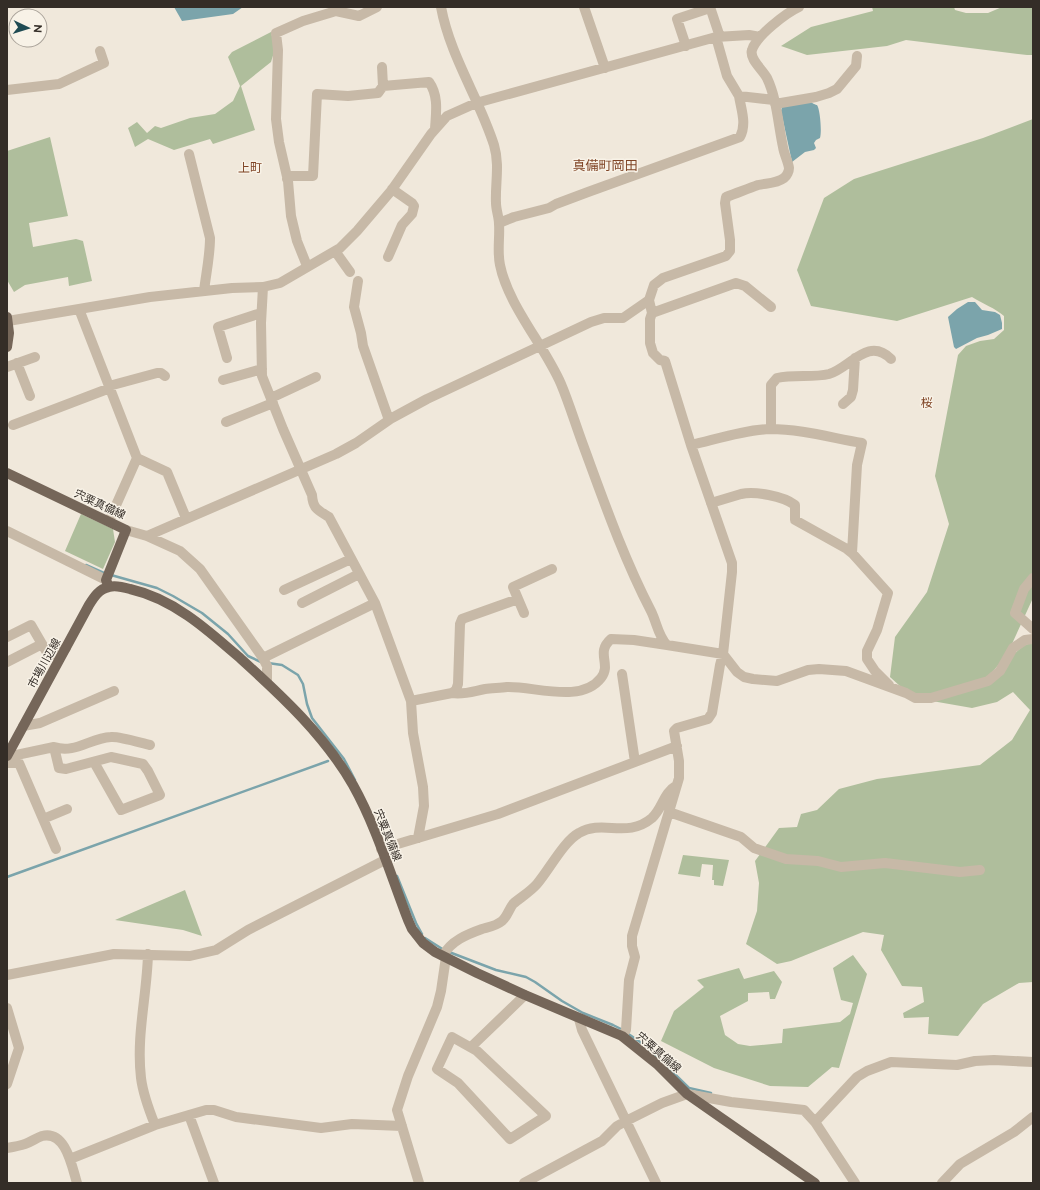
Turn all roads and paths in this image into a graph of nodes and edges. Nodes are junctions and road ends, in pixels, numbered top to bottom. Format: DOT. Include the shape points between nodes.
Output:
graph roads {
  1 [pos="377,7"];
  2 [pos="441,7"];
  3 [pos="584,7"];
  4 [pos="799,7"];
  5 [pos="710,8"];
  6 [pos="718,37"];
  7 [pos="760,37"];
  8 [pos="686,46"];
  9 [pos="100,51"];
  10 [pos="857,56"];
  11 [pos="382,67"];
  12 [pos="605,68"];
  13 [pos="383,86"];
  14 [pos="7,90"];
  15 [pos="739,96"];
  16 [pos="774,102"];
  17 [pos="476,103"];
  18 [pos="435,129"];
  19 [pos="189,154"];
  20 [pos="287,179"];
  21 [pos="392,189"];
  22 [pos="499,223"];
  23 [pos="335,251"];
  24 [pos="388,257"];
  25 [pos="307,266"];
  26 [pos="350,272"];
  27 [pos="358,281"];
  28 [pos="263,287"];
  29 [pos="204,291"];
  30 [pos="649,300"];
  31 [pos="771,307"];
  32 [pos="79,309"];
  33 [pos="652,313"];
  34 [pos="262,314"];
  35 [pos="8,322"];
  36 [pos="540,346"];
  37 [pos="7,347"];
  38 [pos="35,357"];
  39 [pos="227,358"];
  40 [pos="855,358"];
  41 [pos="891,359"];
  42 [pos="17,363"];
  43 [pos="7,367"];
  44 [pos="262,368"];
  45 [pos="164,376"];
  46 [pos="316,377"];
  47 [pos="223,380"];
  48 [pos="110,387"];
  49 [pos="30,396"];
  50 [pos="272,400"];
  51 [pos="843,404"];
  52 [pos="389,420"];
  53 [pos="226,422"];
  54 [pos="12,425"];
  55 [pos="771,429"];
  56 [pos="691,445"];
  57 [pos="137,458"];
  58 [pos="301,469"];
  59 [pos="7,473"];
  60 [pos="711,503"];
  61 [pos="186,518"];
  62 [pos="109,522"];
  63 [pos="126,530"];
  64 [pos="7,531"];
  65 [pos="147,536"];
  66 [pos="852,553"];
  67 [pos="351,559"];
  68 [pos="552,569"];
  69 [pos="359,574"];
  70 [pos="1033,578"];
  71 [pos="107,583"];
  72 [pos="284,590"];
  73 [pos="518,599"];
  74 [pos="302,603"];
  75 [pos="375,603"];
  76 [pos="524,613"];
  77 [pos="1033,629"];
  78 [pos="7,637"];
  79 [pos="1033,639"];
  80 [pos="42,644"];
  81 [pos="667,645"];
  82 [pos="66,648"];
  83 [pos="723,654"];
  84 [pos="264,661"];
  85 [pos="7,662"];
  86 [pos="622,674"];
  87 [pos="267,682"];
  88 [pos="891,687"];
  89 [pos="114,691"];
  90 [pos="452,693"];
  91 [pos="411,701"];
  92 [pos="23,726"];
  93 [pos="150,745"];
  94 [pos="677,746"];
  95 [pos="54,747"];
  96 [pos="8,753"];
  97 [pos="94,762"];
  98 [pos="635,762"];
  99 [pos="7,763"];
  100 [pos="677,785"];
  101 [pos="67,809"];
  102 [pos="669,812"];
  103 [pos="43,819"];
  104 [pos="418,838"];
  105 [pos="384,848"];
  106 [pos="56,849"];
  107 [pos="385,860"];
  108 [pos="980,870"];
  109 [pos="148,954"];
  110 [pos="445,954"];
  111 [pos="7,974"];
  112 [pos="525,995"];
  113 [pos="7,1008"];
  114 [pos="579,1019"];
  115 [pos="624,1033"];
  116 [pos="471,1047"];
  117 [pos="1033,1062"];
  118 [pos="7,1084"];
  119 [pos="687,1094"];
  120 [pos="189,1115"];
  121 [pos="1033,1118"];
  122 [pos="817,1120"];
  123 [pos="626,1121"];
  124 [pos="155,1125"];
  125 [pos="402,1126"];
  126 [pos="7,1148"];
  127 [pos="70,1159"];
  128 [pos="77,1183"];
  129 [pos="214,1183"];
  130 [pos="419,1183"];
  131 [pos="524,1183"];
  132 [pos="656,1183"];
  133 [pos="815,1183"];
  134 [pos="855,1183"];
  135 [pos="942,1183"];
  1 -- 20 [label="street" via="359,16 336,11 276,33 276,119"];
  2 -- 17 [label="street" via="444,26"];
  3 -- 12 [label="street"];
  4 -- 7 [label="street" via="789,11"];
  5 -- 6 [label="street"];
  5 -- 8 [label="street" via="677,20"];
  6 -- 7 [label="street"];
  6 -- 8 [label="street"];
  6 -- 15 [label="street" via="727,76"];
  7 -- 16 [label="street" via="751,51 752,57 767,78"];
  8 -- 12 [label="street"];
  9 -- 14 [label="street" via="104,63 59,84"];
  10 -- 16 [label="street" via="856,66 837,89 816,98"];
  11 -- 13 [label="street"];
  12 -- 17 [label="street"];
  13 -- 18 [label="street" via="429,82 434,88 436,100"];
  13 -- 20 [label="street" via="378,93 348,96 317,94 313,176 291,176"];
  15 -- 16 [label="street"];
  15 -- 22 [label="street" via="744,130 740,137 550,208"];
  16 -- 30 [label="street" via="788,174 771,184 759,185 726,197 730,251 726,256 663,278 654,285"];
  17 -- 18 [label="street" via="447,116"];
  17 -- 22 [label="street" via="494,146 497,160 496,204"];
  18 -- 21 [label="street"];
  19 -- 29 [label="street" via="210,238"];
  20 -- 25 [label="street" via="291,216"];
  21 -- 23 [label="street" via="357,231"];
  21 -- 24 [label="street" via="414,206 412,214 402,225"];
  22 -- 36 [label="street" via="500,265 510,294"];
  23 -- 25 [label="street"];
  23 -- 26 [label="street"];
  25 -- 28 [label="street" via="280,283"];
  27 -- 52 [label="street" via="354,307 363,346"];
  28 -- 29 [label="street"];
  28 -- 34 [label="street"];
  29 -- 32 [label="street"];
  30 -- 33 [label="street"];
  30 -- 36 [label="street" via="623,318 604,318 591,322"];
  31 -- 33 [label="street" via="744,286 736,283"];
  32 -- 35 [label="street"];
  32 -- 48 [label="street"];
  33 -- 56 [label="street" via="650,343 653,354 665,361"];
  34 -- 39 [label="street" via="218,327"];
  34 -- 44 [label="street"];
  35 -- 37 [label="main road"];
  36 -- 52 [label="street" via="427,399"];
  36 -- 81 [label="street" via="565,392 632,572 653,614 661,639"];
  38 -- 42 [label="street"];
  40 -- 41 [label="street" via="867,351 886,353"];
  40 -- 51 [label="street" via="853,390 851,397"];
  40 -- 55 [label="street" via="828,374 777,378 771,385"];
  42 -- 43 [label="street"];
  42 -- 49 [label="street"];
  44 -- 47 [label="street"];
  44 -- 50 [label="street" via="262,376"];
  45 -- 48 [label="street" via="157,373"];
  46 -- 50 [label="street"];
  48 -- 54 [label="street"];
  48 -- 57 [label="street"];
  50 -- 53 [label="street"];
  50 -- 58 [label="street"];
  52 -- 58 [label="street" via="356,443"];
  55 -- 56 [label="street" via="748,431"];
  55 -- 66 [label="street" via="862,443 857,465"];
  56 -- 60 [label="street"];
  57 -- 61 [label="street" via="167,472"];
  57 -- 62 [label="street"];
  58 -- 61 [label="street"];
  58 -- 67 [label="street" via="312,495 312,502 316,509 330,517"];
  59 -- 62 [label="main road, 宍粟真備線"];
  60 -- 66 [label="street" via="742,494 763,494 780,498 795,505 795,520"];
  60 -- 83 [label="street" via="732,562"];
  61 -- 65 [label="street"];
  62 -- 63 [label="main road, 宍粟真備線"];
  63 -- 65 [label="street"];
  63 -- 71 [label="main road, 宍粟真備線"];
  64 -- 71 [label="street"];
  65 -- 84 [label="street" via="180,552 200,568"];
  66 -- 88 [label="street" via="888,593 877,630 867,652 867,659"];
  67 -- 69 [label="street"];
  67 -- 72 [label="street"];
  68 -- 73 [label="street" via="513,587"];
  69 -- 74 [label="street"];
  69 -- 75 [label="street"];
  70 -- 77 [label="street" via="1024,589 1015,613"];
  71 -- 82 [label="main road, 市場川辺線" via="95,596"];
  71 -- 87 [label="main road, 宍粟真備線" via="135,590 179,609 207,629"];
  73 -- 76 [label="street"];
  73 -- 90 [label="street" via="462,619 458,684"];
  75 -- 84 [label="street"];
  75 -- 91 [label="street"];
  78 -- 80 [label="street" via="31,625"];
  79 -- 88 [label="street" via="1025,640 1013,648 1000,671 988,681 931,698 915,698"];
  80 -- 82 [label="street" via="49,656"];
  80 -- 85 [label="street"];
  81 -- 83 [label="street"];
  81 -- 90 [label="street" via="634,640 611,640 605,644 603,651 605,668 601,678 582,690 546,692 508,687 462,694"];
  82 -- 92 [label="main road, 市場川辺線"];
  83 -- 88 [label="street" via="737,672 753,679 776,681 819,669 846,671"];
  83 -- 94 [label="street" via="712,713 708,719 677,728 674,731"];
  84 -- 87 [label="street" via="268,670"];
  86 -- 98 [label="street"];
  87 -- 105 [label="main road, 宍粟真備線" via="317,734 337,761"];
  89 -- 92 [label="street" via="40,723"];
  90 -- 91 [label="street"];
  91 -- 104 [label="street" via="424,806"];
  92 -- 96 [label="main road, 市場川辺線"];
  93 -- 95 [label="street" via="111,737 72,748"];
  94 -- 98 [label="street"];
  94 -- 100 [label="street"];
  95 -- 96 [label="street"];
  95 -- 97 [label="street" via="59,768 66,769"];
  97 -- 97 [label="street" via="111,757 142,764 160,795 121,810"];
  98 -- 104 [label="street" via="498,814"];
  99 -- 103 [label="street" via="19,763"];
  100 -- 102 [label="street"];
  100 -- 110 [label="street" via="671,788 652,818 642,824 633,828 591,828 579,833 571,839 536,886 513,904 503,920 497,925 472,932 451,944"];
  101 -- 103 [label="street"];
  102 -- 108 [label="street" via="741,837 754,848 786,859 818,861 841,866 885,863 960,872"];
  102 -- 115 [label="street" via="632,936 635,956 629,980"];
  103 -- 106 [label="street"];
  104 -- 105 [label="street"];
  105 -- 107 [label="main road, 宍粟真備線"];
  107 -- 109 [label="street" via="248,930 216,950 190,956"];
  107 -- 110 [label="main road, 宍粟真備線" via="412,929 428,948"];
  109 -- 111 [label="street" via="114,954"];
  109 -- 124 [label="street" via="140,1054 146,1102"];
  110 -- 112 [label="main road, 宍粟真備線"];
  110 -- 125 [label="street" via="437,1007 408,1076 397,1110"];
  112 -- 114 [label="main road, 宍粟真備線"];
  112 -- 116 [label="street"];
  113 -- 118 [label="street" via="19,1048"];
  114 -- 115 [label="main road, 宍粟真備線"];
  114 -- 123 [label="street"];
  115 -- 119 [label="main road, 宍粟真備線"];
  116 -- 116 [label="street" via="477,1051 546,1116 510,1140 458,1083 437,1069 452,1037"];
  117 -- 122 [label="street" via="994,1060 957,1065 891,1062 857,1077"];
  119 -- 122 [label="street" via="731,1102 801,1108"];
  119 -- 123 [label="street"];
  119 -- 133 [label="main road, 宍粟真備線"];
  120 -- 124 [label="street"];
  120 -- 125 [label="street" via="214,1110 236,1117 321,1128 352,1124"];
  120 -- 129 [label="street"];
  121 -- 135 [label="street" via="960,1164"];
  122 -- 134 [label="street"];
  123 -- 131 [label="street" via="602,1141"];
  123 -- 132 [label="street"];
  124 -- 127 [label="street"];
  125 -- 130 [label="street"];
  126 -- 127 [label="street" via="44,1136 53,1136 61,1141"];
  127 -- 128 [label="street"];
}
